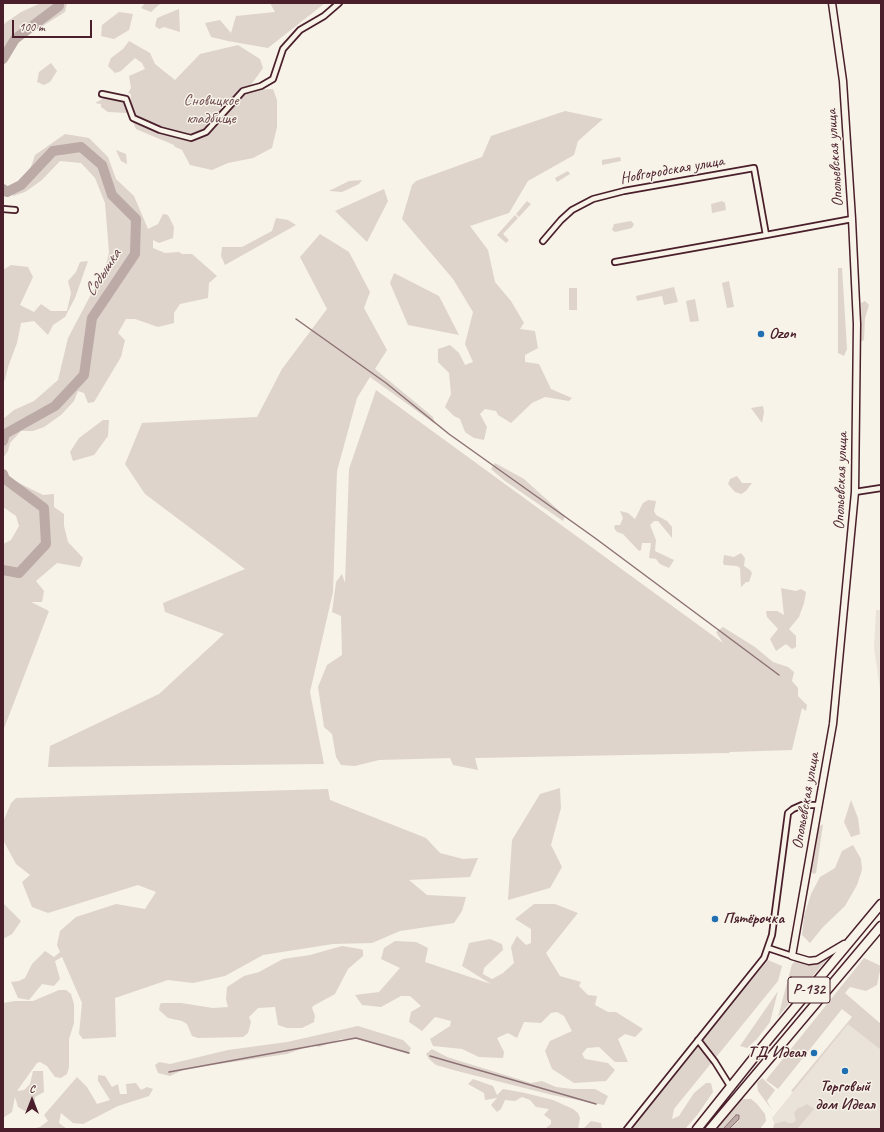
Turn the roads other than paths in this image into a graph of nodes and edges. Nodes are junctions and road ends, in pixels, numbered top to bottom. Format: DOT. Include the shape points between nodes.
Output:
graph roads {
  1 [pos="339,3"];
  2 [pos="832,3"];
  3 [pos="102,94"];
  4 [pos="3,209"];
  5 [pos="15,210"];
  6 [pos="852,220"];
  7 [pos="766,235"];
  8 [pos="543,241"];
  9 [pos="615,262"];
  10 [pos="881,488"];
  11 [pos="855,492"];
  12 [pos="819,806"];
  13 [pos="881,904"];
  14 [pos="881,926"];
  15 [pos="850,940"];
  16 [pos="768,948"];
  17 [pos="792,956"];
  18 [pos="698,1040"];
  19 [pos="730,1086"];
  20 [pos="627,1129"];
  21 [pos="697,1129"];
  22 [pos="710,1129"];
  1 -- 3 [label="street" via="324,16 300,30 283,49 273,79 261,86 243,91 206,132 191,138 160,130 133,118 126,99"];
  2 -- 6 [label="street, Опольевская улица" via="843,81"];
  4 -- 5 [label="street"];
  6 -- 7 [label="street"];
  6 -- 11 [label="street, Опольевская улица" via="857,324"];
  7 -- 8 [label="street, Новгородская улица" via="754,168 593,199 572,210"];
  7 -- 9 [label="street"];
  10 -- 11 [label="street"];
  11 -- 12 [label="street, Опольевская улица" via="838,690"];
  12 -- 16 [label="street" via="802,805 788,813 772,935"];
  12 -- 17 [label="street, Опольевская улица"];
  13 -- 15 [label="highway, Р-132"];
  14 -- 22 [label="highway, Р-132"];
  15 -- 17 [label="street" via="817,960 809,961"];
  15 -- 19 [label="highway, Р-132"];
  16 -- 17 [label="street"];
  16 -- 18 [label="street" via="757,968"];
  18 -- 19 [label="street"];
  18 -- 20 [label="street"];
  19 -- 21 [label="highway, Р-132"];
}
